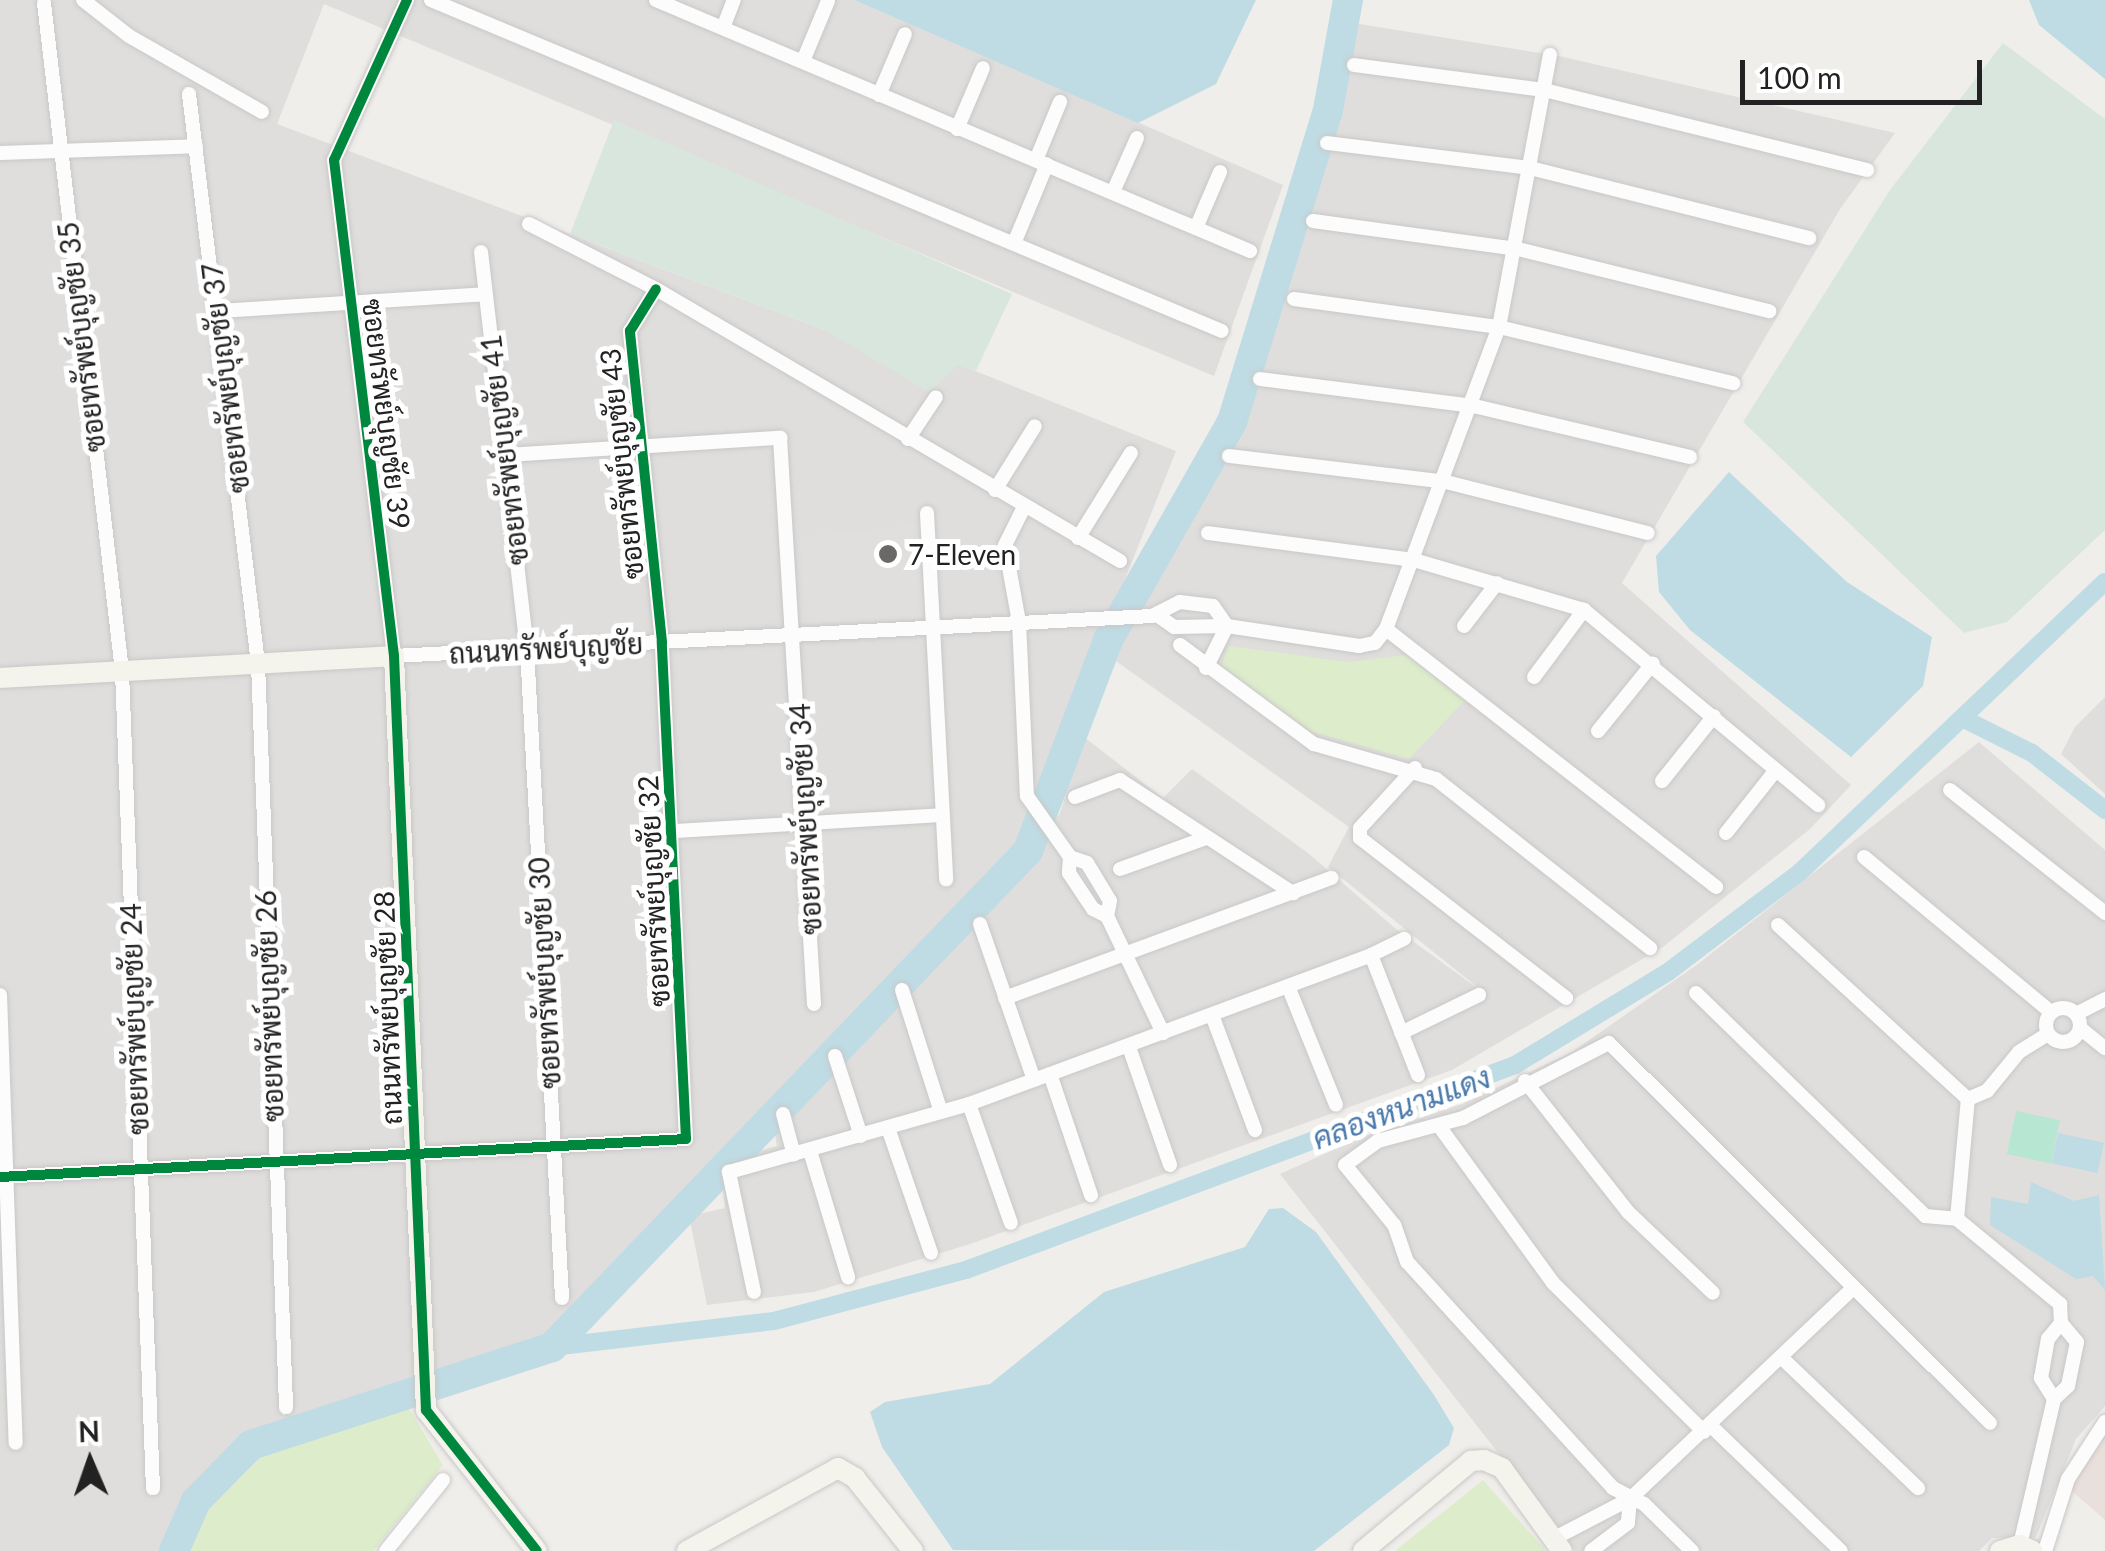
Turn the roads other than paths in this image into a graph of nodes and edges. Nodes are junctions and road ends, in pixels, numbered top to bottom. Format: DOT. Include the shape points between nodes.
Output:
graph roads {
  1 [pos="83,0"];
  2 [pos="407,0"];
  3 [pos="431,0"];
  4 [pos="656,0"];
  5 [pos="734,0"];
  6 [pos="828,1"];
  7 [pos="44,3"];
  8 [pos="723,28"];
  9 [pos="905,34"];
  10 [pos="1550,55"];
  11 [pos="802,61"];
  12 [pos="1354,65"];
  13 [pos="983,68"];
  14 [pos="1544,90"];
  15 [pos="189,94"];
  16 [pos="879,95"];
  17 [pos="1060,102"];
  18 [pos="262,112"];
  19 [pos="957,129"];
  20 [pos="1137,138"];
  21 [pos="1327,143"];
  22 [pos="196,146"];
  23 [pos="58,151"];
  24 [pos="0,153"];
  25 [pos="1042,162"];
  26 [pos="1530,168"];
  27 [pos="1867,170"];
  28 [pos="1220,172"];
  29 [pos="1112,192"];
  30 [pos="1314,222"];
  31 [pos="530,224"];
  32 [pos="1196,228"];
  33 [pos="1809,238"];
  34 [pos="1015,241"];
  35 [pos="1518,249"];
  36 [pos="1250,251"];
  37 [pos="481,252"];
  38 [pos="656,290"];
  39 [pos="485,294"];
  40 [pos="1294,300"];
  41 [pos="351,302"];
  42 [pos="218,311"];
  43 [pos="1769,311"];
  44 [pos="1499,327"];
  45 [pos="1222,331"];
  46 [pos="1260,379"];
  47 [pos="1734,383"];
  48 [pos="936,397"];
  49 [pos="1474,406"];
  50 [pos="1034,426"];
  51 [pos="908,439"];
  52 [pos="640,447"];
  53 [pos="1131,453"];
  54 [pos="506,455"];
  55 [pos="1229,456"];
  56 [pos="1690,458"];
  57 [pos="1446,482"];
  58 [pos="995,490"];
  59 [pos="1024,507"];
  60 [pos="926,513"];
  61 [pos="1208,533"];
  62 [pos="1648,533"];
  63 [pos="1078,538"];
  64 [pos="1414,560"];
  65 [pos="1120,561"];
  66 [pos="1497,583"];
  67 [pos="1584,610"];
  68 [pos="1154,616"];
  69 [pos="1018,622"];
  70 [pos="936,626"];
  71 [pos="1227,626"];
  72 [pos="1464,626"];
  73 [pos="1386,629"];
  74 [pos="795,634"];
  75 [pos="662,642"];
  76 [pos="1180,645"];
  77 [pos="528,649"];
  78 [pos="394,656"];
  79 [pos="1654,663"];
  80 [pos="258,664"];
  81 [pos="1206,668"];
  82 [pos="122,671"];
  83 [pos="1534,676"];
  84 [pos="0,678"];
  85 [pos="1714,716"];
  86 [pos="1598,732"];
  87 [pos="1415,768"];
  88 [pos="1776,770"];
  89 [pos="1662,782"];
  90 [pos="1950,790"];
  91 [pos="1076,797"];
  92 [pos="1818,805"];
  93 [pos="942,815"];
  94 [pos="806,824"];
  95 [pos="674,831"];
  96 [pos="1726,833"];
  97 [pos="1206,838"];
  98 [pos="1864,857"];
  99 [pos="1120,869"];
  100 [pos="1332,878"];
  101 [pos="946,880"];
  102 [pos="1716,886"];
  103 [pos="1293,893"];
  104 [pos="2105,913"];
  105 [pos="980,924"];
  106 [pos="1778,925"];
  107 [pos="1404,939"];
  108 [pos="1650,948"];
  109 [pos="1126,955"];
  110 [pos="1371,955"];
  111 [pos="1288,986"];
  112 [pos="902,990"];
  113 [pos="1696,993"];
  114 [pos="0,995"];
  115 [pos="1479,995"];
  116 [pos="1005,998"];
  117 [pos="1566,998"];
  118 [pos="2105,999"];
  119 [pos="814,1004"];
  120 [pos="2052,1012"];
  121 [pos="1212,1015"];
  122 [pos="2078,1021"];
  123 [pos="1163,1033"];
  124 [pos="1402,1034"];
  125 [pos="2048,1034"];
  126 [pos="1128,1047"];
  127 [pos="2105,1048"];
  128 [pos="835,1056"];
  129 [pos="1050,1074"];
  130 [pos="1418,1075"];
  131 [pos="1034,1080"];
  132 [pos="1525,1081"];
  133 [pos="1968,1099"];
  134 [pos="969,1104"];
  135 [pos="1336,1105"];
  136 [pos="941,1112"];
  137 [pos="784,1114"];
  138 [pos="1439,1126"];
  139 [pos="888,1128"];
  140 [pos="1255,1130"];
  141 [pos="861,1136"];
  142 [pos="552,1147"];
  143 [pos="810,1151"];
  144 [pos="415,1155"];
  145 [pos="794,1155"];
  146 [pos="274,1162"];
  147 [pos="1170,1165"];
  148 [pos="139,1168"];
  149 [pos="4,1177"];
  150 [pos="1092,1196"];
  151 [pos="1957,1219"];
  152 [pos="1011,1223"];
  153 [pos="930,1252"];
  154 [pos="848,1277"];
  155 [pos="1854,1287"];
  156 [pos="754,1292"];
  157 [pos="1713,1293"];
  158 [pos="562,1298"];
  159 [pos="2061,1324"];
  160 [pos="1783,1359"];
  161 [pos="2054,1399"];
  162 [pos="286,1408"];
  163 [pos="1990,1422"];
  164 [pos="2105,1422"];
  165 [pos="1708,1429"];
  166 [pos="16,1443"];
  167 [pos="444,1480"];
  168 [pos="153,1488"];
  169 [pos="1918,1488"];
  170 [pos="1630,1499"];
  171 [pos="1558,1545"];
  172 [pos="2018,1549"];
  173 [pos="386,1551"];
  174 [pos="537,1551"];
  175 [pos="687,1551"];
  176 [pos="912,1551"];
  177 [pos="1362,1551"];
  178 [pos="1590,1551"];
  179 [pos="1692,1551"];
  180 [pos="1841,1551"];
  181 [pos="2045,1551"];
  1 -- 18 [label="street" via="130,36"];
  2 -- 41 [label="street, ซอยทรัพย์บุญชัย 39" via="339,145 335,178"];
  3 -- 34 [label="street"];
  4 -- 8 [label="street"];
  5 -- 8 [label="street"];
  6 -- 11 [label="street"];
  7 -- 23 [label="street, ซอยทรัพย์บุญชัย 35"];
  8 -- 11 [label="street"];
  9 -- 16 [label="street"];
  10 -- 14 [label="street"];
  11 -- 16 [label="street"];
  12 -- 14 [label="street"];
  13 -- 19 [label="street"];
  14 -- 26 [label="street"];
  14 -- 27 [label="street"];
  15 -- 22 [label="street, ซอยทรัพย์บุญชัย 37"];
  16 -- 19 [label="street"];
  17 -- 25 [label="street"];
  19 -- 25 [label="street"];
  20 -- 29 [label="street"];
  21 -- 26 [label="street"];
  22 -- 23 [label="street"];
  22 -- 42 [label="street, ซอยทรัพย์บุญชัย 37"];
  23 -- 24 [label="street"];
  23 -- 82 [label="street, ซอยทรัพย์บุญชัย 35"];
  25 -- 29 [label="street"];
  25 -- 34 [label="street"];
  26 -- 33 [label="street"];
  26 -- 35 [label="street"];
  28 -- 32 [label="street"];
  29 -- 32 [label="street"];
  30 -- 35 [label="street"];
  31 -- 38 [label="street"];
  32 -- 36 [label="street"];
  34 -- 45 [label="street"];
  35 -- 43 [label="street"];
  35 -- 44 [label="street"];
  37 -- 39 [label="street, ซอยทรัพย์บุญชัย 41"];
  38 -- 51 [label="street"];
  38 -- 52 [label="street, ซอยทรัพย์บุญชัย 43" via="630,331"];
  39 -- 41 [label="street"];
  39 -- 54 [label="street, ซอยทรัพย์บุญชัย 41"];
  40 -- 44 [label="street"];
  41 -- 42 [label="street"];
  41 -- 78 [label="street, ซอยทรัพย์บุญชัย 39"];
  42 -- 80 [label="street, ซอยทรัพย์บุญชัย 37"];
  44 -- 47 [label="street"];
  44 -- 49 [label="street"];
  46 -- 49 [label="street"];
  48 -- 51 [label="street"];
  49 -- 56 [label="street"];
  49 -- 57 [label="street"];
  50 -- 58 [label="street"];
  51 -- 58 [label="street"];
  52 -- 54 [label="street"];
  52 -- 74 [label="street, ซอยทรัพย์บุญชัย 34" via="780,438"];
  52 -- 75 [label="street, ซอยทรัพย์บุญชัย 43"];
  53 -- 63 [label="street"];
  54 -- 77 [label="street, ซอยทรัพย์บุญชัย 41"];
  55 -- 57 [label="street"];
  57 -- 62 [label="street"];
  57 -- 64 [label="street"];
  58 -- 59 [label="street"];
  59 -- 63 [label="street"];
  59 -- 69 [label="street" via="1004,545"];
  60 -- 70 [label="street"];
  61 -- 64 [label="street"];
  63 -- 65 [label="street"];
  64 -- 66 [label="street"];
  64 -- 73 [label="street"];
  66 -- 67 [label="street"];
  66 -- 72 [label="street"];
  67 -- 79 [label="street"];
  67 -- 83 [label="street"];
  68 -- 69 [label="street, ถนนทรัพย์บุญชัย"];
  68 -- 71 [label="street" via="1174,627"];
  68 -- 71 [label="street" via="1175,603 1204,602"];
  69 -- 70 [label="street, ถนนทรัพย์บุญชัย"];
  69 -- 109 [label="street" via="1027,796 1070,857 1088,863 1100,882"];
  70 -- 74 [label="street, ถนนทรัพย์บุญชัย"];
  70 -- 93 [label="street"];
  71 -- 73 [label="street" via="1359,646 1375,643"];
  71 -- 81 [label="street"];
  73 -- 102 [label="street"];
  74 -- 75 [label="street, ถนนทรัพย์บุญชัย"];
  74 -- 94 [label="street, ซอยทรัพย์บุญชัย 34"];
  75 -- 77 [label="street, ถนนทรัพย์บุญชัย"];
  75 -- 95 [label="street, ซอยทรัพย์บุญชัย 32"];
  76 -- 81 [label="street"];
  77 -- 78 [label="street, ถนนทรัพย์บุญชัย"];
  77 -- 142 [label="street, ซอยทรัพย์บุญชัย 30"];
  78 -- 80 [label="street, ถนนทรัพย์บุญชัย"];
  78 -- 144 [label="street, ถนนทรัพย์บุญชัย 28"];
  79 -- 85 [label="street"];
  79 -- 86 [label="street"];
  80 -- 82 [label="street, ถนนทรัพย์บุญชัย"];
  80 -- 146 [label="street, ซอยทรัพย์บุญชัย 26"];
  81 -- 87 [label="street" via="1314,744"];
  82 -- 84 [label="street, ถนนทรัพย์บุญชัย"];
  82 -- 148 [label="street, ซอยทรัพย์บุญชัย 24"];
  85 -- 88 [label="street"];
  85 -- 89 [label="street"];
  87 -- 108 [label="street"];
  87 -- 117 [label="street" via="1360,828 1360,838"];
  88 -- 92 [label="street"];
  88 -- 96 [label="street"];
  90 -- 104 [label="street"];
  91 -- 97 [label="street" via="1120,780"];
  93 -- 94 [label="street"];
  93 -- 101 [label="street"];
  94 -- 95 [label="street"];
  94 -- 119 [label="street, ซอยทรัพย์บุญชัย 34"];
  95 -- 142 [label="street, ซอยทรัพย์บุญชัย 32" via="686,1139"];
  97 -- 99 [label="street"];
  97 -- 103 [label="street"];
  98 -- 120 [label="street"];
  100 -- 103 [label="street"];
  103 -- 109 [label="street"];
  105 -- 116 [label="street"];
  106 -- 133 [label="street"];
  107 -- 110 [label="street"];
  109 -- 116 [label="street"];
  109 -- 123 [label="street"];
  110 -- 111 [label="street"];
  110 -- 124 [label="street"];
  111 -- 121 [label="street"];
  111 -- 135 [label="street"];
  112 -- 136 [label="street"];
  113 -- 151 [label="street" via="1926,1216"];
  114 -- 149 [label="street"];
  115 -- 124 [label="street"];
  116 -- 131 [label="street"];
  118 -- 122 [label="street"];
  120 -- 122 [label="street" via="2063,1008"];
  120 -- 125 [label="street"];
  121 -- 123 [label="street"];
  121 -- 140 [label="street"];
  122 -- 125 [label="street" via="2068,1041"];
  122 -- 127 [label="street"];
  123 -- 126 [label="street"];
  124 -- 130 [label="street"];
  125 -- 133 [label="street"];
  126 -- 129 [label="street"];
  126 -- 147 [label="street"];
  128 -- 141 [label="street"];
  129 -- 131 [label="street"];
  129 -- 150 [label="street"];
  131 -- 134 [label="street"];
  132 -- 138 [label="street"];
  132 -- 155 [label="street" via="1609,1043"];
  132 -- 157 [label="street" via="1628,1212"];
  133 -- 151 [label="street"];
  134 -- 136 [label="street"];
  134 -- 152 [label="street"];
  136 -- 139 [label="street"];
  137 -- 145 [label="street"];
  138 -- 165 [label="street" via="1553,1283"];
  138 -- 170 [label="street" via="1378,1140 1344,1165 1394,1226 1407,1262"];
  139 -- 141 [label="street"];
  139 -- 153 [label="street"];
  141 -- 143 [label="street"];
  142 -- 144 [label="street"];
  142 -- 158 [label="street, ซอยทรัพย์บุญชัย 30"];
  143 -- 145 [label="street"];
  143 -- 154 [label="street"];
  144 -- 146 [label="street"];
  144 -- 174 [label="street, ถนนทรัพย์บุญชัย 28" via="426,1410"];
  145 -- 156 [label="street" via="730,1172"];
  146 -- 148 [label="street"];
  146 -- 162 [label="street, ซอยทรัพย์บุญชัย 26"];
  148 -- 149 [label="street"];
  148 -- 168 [label="street, ซอยทรัพย์บุญชัย 24"];
  149 -- 166 [label="street"];
  151 -- 159 [label="street" via="2060,1304"];
  155 -- 160 [label="street"];
  155 -- 163 [label="street"];
  159 -- 161 [label="street" via="2048,1339 2040,1378"];
  159 -- 161 [label="street" via="2077,1342 2068,1386"];
  160 -- 165 [label="street"];
  160 -- 169 [label="street"];
  161 -- 172 [label="street"];
  164 -- 181 [label="street" via="2068,1480"];
  165 -- 170 [label="street"];
  165 -- 180 [label="street"];
  167 -- 173 [label="street"];
  170 -- 171 [label="street"];
  170 -- 178 [label="street" via="1628,1523"];
  170 -- 179 [label="street" via="1644,1504"];
  171 -- 177 [label="street" via="1502,1468 1471,1460"];
  175 -- 176 [label="street" via="838,1468 856,1478"];
}
